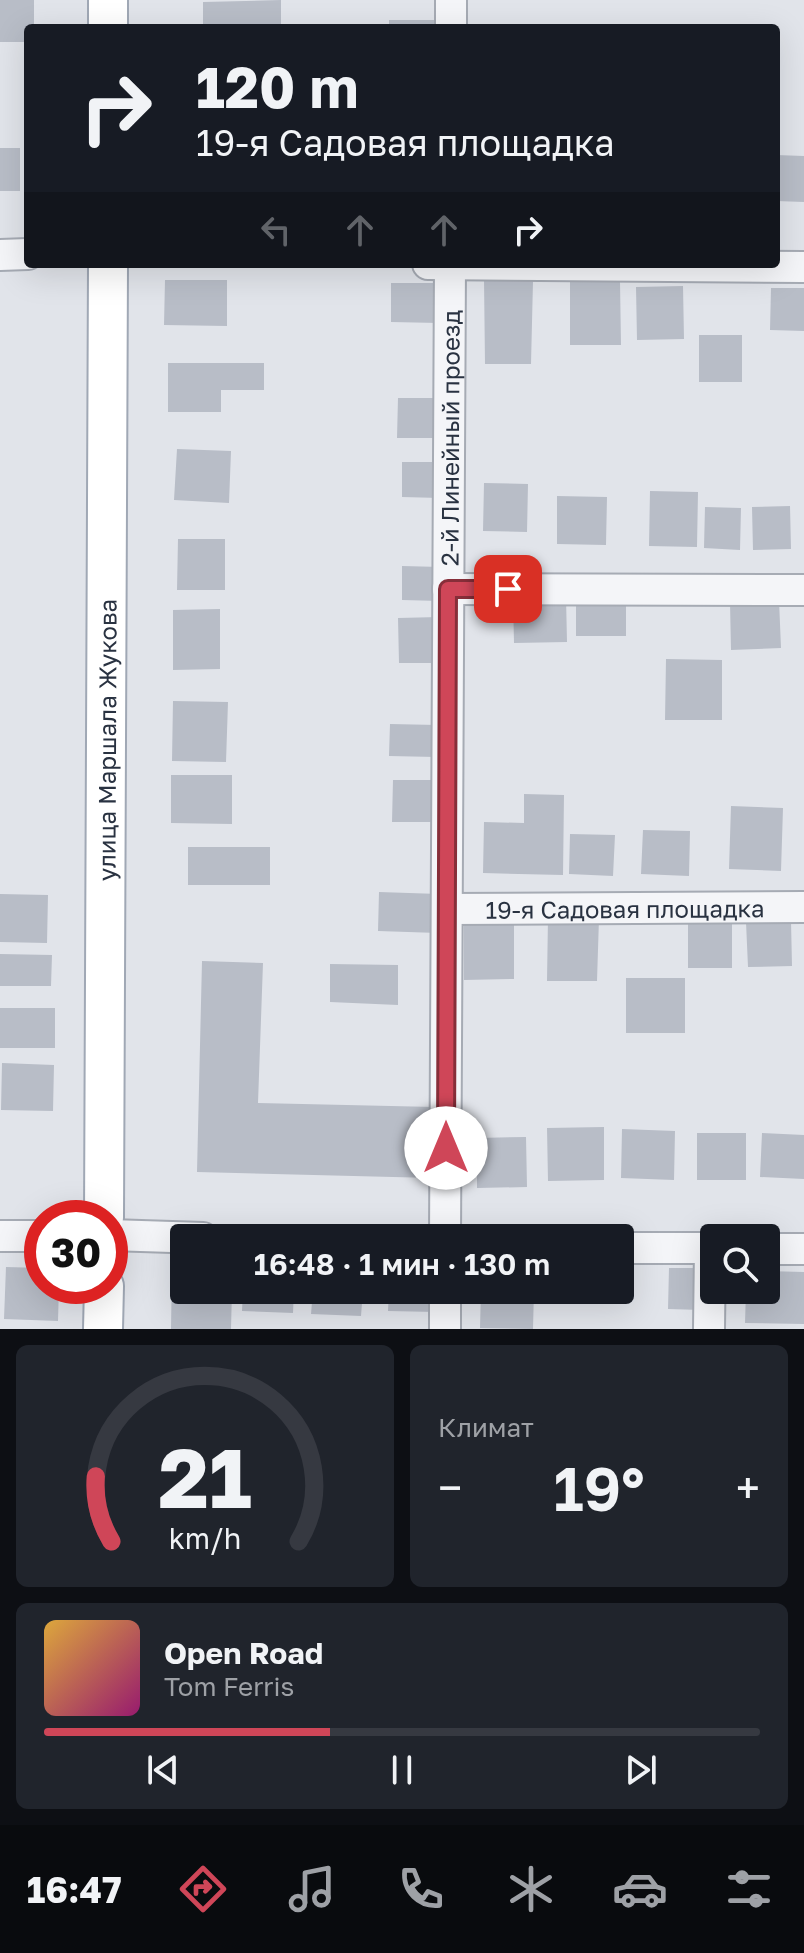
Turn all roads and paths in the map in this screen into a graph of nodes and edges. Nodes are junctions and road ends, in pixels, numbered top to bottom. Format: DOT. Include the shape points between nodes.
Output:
graph roads {
  1 [pos="108,0"];
  2 [pos="451,0"];
  3 [pos="108,24"];
  4 [pos="451,24"];
  5 [pos="24,254"];
  6 [pos="0,255"];
  7 [pos="780,267"];
  8 [pos="804,267"];
  9 [pos="108,268"];
  10 [pos="450,268"];
  11 [pos="448,589"];
  12 [pos="804,590"];
  13 [pos="804,907"];
  14 [pos="447,909"];
  15 [pos="104,1200"];
  16 [pos="445,1224"];
  17 [pos="0,1236"];
  18 [pos="24,1236"];
  19 [pos="128,1236"];
  20 [pos="170,1237"];
  21 [pos="634,1248"];
  22 [pos="700,1248"];
  23 [pos="780,1249"];
  24 [pos="804,1249"];
  25 [pos="104,1304"];
  26 [pos="445,1304"];
  27 [pos="710,1304"];
  28 [pos="103,1329"];
  29 [pos="445,1329"];
  30 [pos="709,1329"];
  1 -- 3 [label="main road"];
  2 -- 4 [label="street"];
  5 -- 6 [label="street"];
  7 -- 8 [label="street"];
  9 -- 15 [label="main road, улица Маршала Жукова"];
  10 -- 11 [label="street, 2-й Линейный проезд"];
  11 -- 12 [label="street"];
  11 -- 14 [label="street, 2-й Линейный проезд"];
  13 -- 14 [label="street, 19-я Садовая площадка"];
  14 -- 16 [label="street, 2-й Линейный проезд"];
  17 -- 18 [label="street"];
  19 -- 20 [label="street"];
  21 -- 22 [label="street"];
  23 -- 24 [label="street"];
  25 -- 28 [label="main road"];
  26 -- 29 [label="street"];
  27 -- 30 [label="street"];
}
